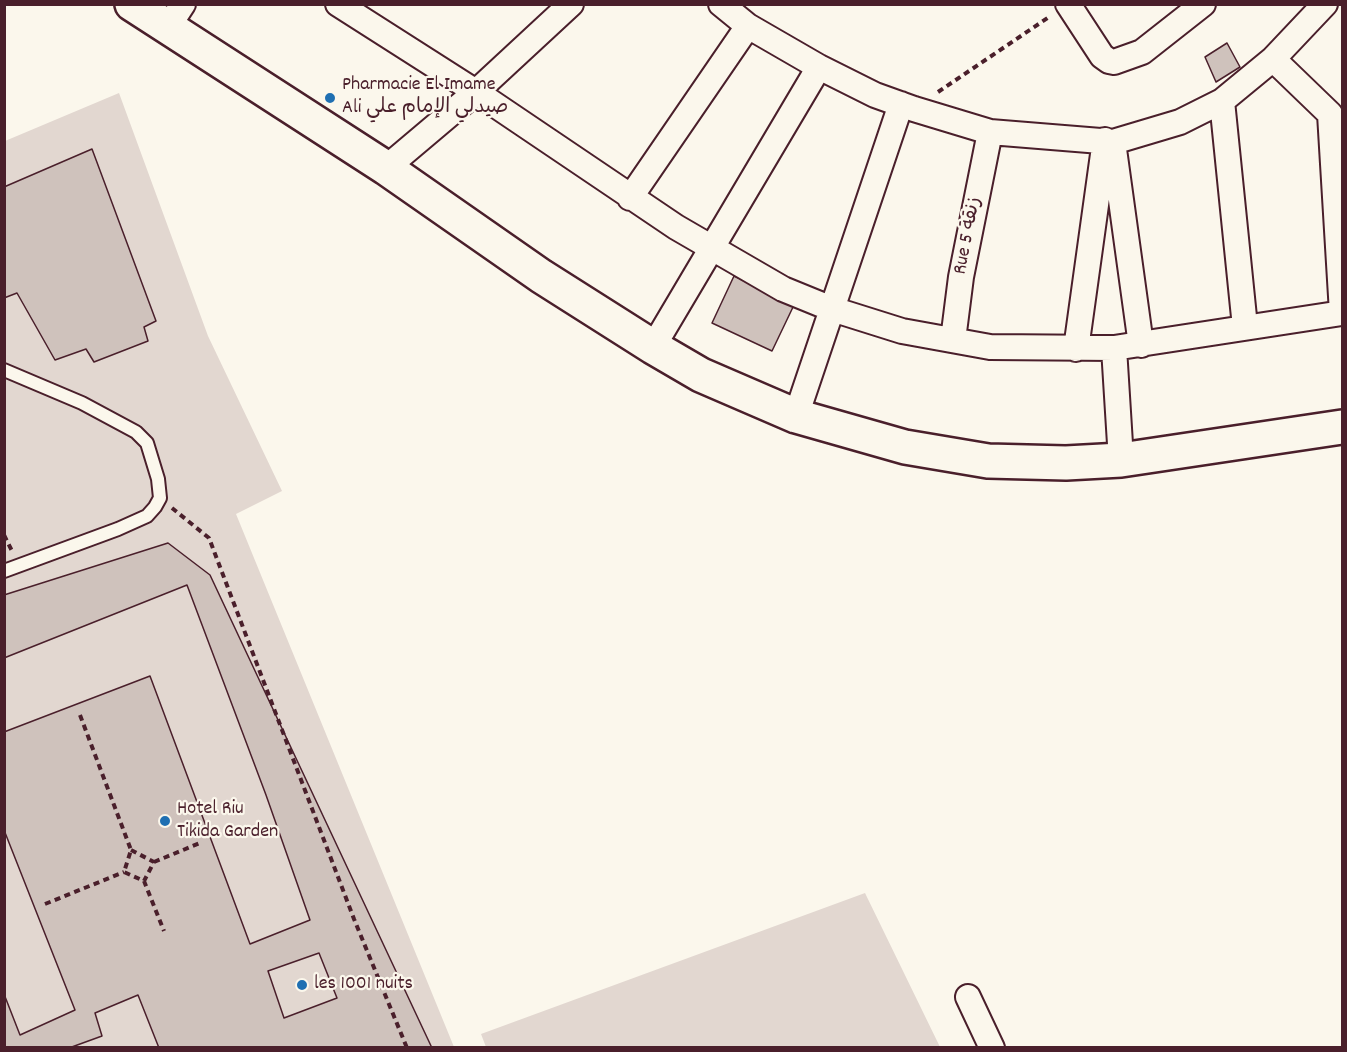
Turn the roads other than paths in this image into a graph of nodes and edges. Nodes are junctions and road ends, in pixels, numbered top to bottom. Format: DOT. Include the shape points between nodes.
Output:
graph roads {
  1 [pos="132,4"];
  2 [pos="338,4"];
  3 [pos="571,4"];
  4 [pos="721,4"];
  5 [pos="1203,4"];
  6 [pos="1325,4"];
  7 [pos="1063,8"];
  8 [pos="175,16"];
  9 [pos="748,26"];
  10 [pos="1273,59"];
  11 [pos="819,67"];
  12 [pos="476,92"];
  13 [pos="1222,102"];
  14 [pos="907,106"];
  15 [pos="1336,114"];
  16 [pos="990,132"];
  17 [pos="1109,141"];
  18 [pos="386,168"];
  19 [pos="630,198"];
  20 [pos="712,248"];
  21 [pos="832,309"];
  22 [pos="1342,313"];
  23 [pos="1245,327"];
  24 [pos="953,340"];
  25 [pos="1141,345"];
  26 [pos="653,346"];
  27 [pos="1114,348"];
  28 [pos="1076,349"];
  29 [pos="4,370"];
  30 [pos="796,416"];
  31 [pos="1342,427"];
  32 [pos="1121,460"];
  33 [pos="4,571"];
  34 [pos="968,997"];
  35 [pos="992,1047"];
  1 -- 8 [label="street"];
  2 -- 12 [label="street"];
  3 -- 12 [label="street"];
  4 -- 9 [label="street"];
  5 -- 7 [label="street" via="1142,52 1108,61"];
  6 -- 10 [label="street"];
  8 -- 18 [label="street"];
  9 -- 11 [label="street"];
  9 -- 19 [label="street"];
  10 -- 13 [label="street"];
  10 -- 15 [label="street"];
  11 -- 14 [label="street"];
  11 -- 20 [label="street"];
  12 -- 18 [label="street"];
  12 -- 19 [label="street"];
  13 -- 17 [label="street" via="1180,122"];
  13 -- 23 [label="street"];
  14 -- 16 [label="street"];
  14 -- 21 [label="street"];
  15 -- 22 [label="street"];
  16 -- 17 [label="street"];
  16 -- 24 [label="street, Rue 5 زنقة" via="960,277"];
  17 -- 25 [label="street"];
  17 -- 28 [label="street"];
  18 -- 26 [label="street" via="541,276"];
  19 -- 20 [label="street"];
  20 -- 21 [label="street" via="783,289"];
  20 -- 26 [label="street"];
  21 -- 24 [label="street"];
  21 -- 30 [label="street"];
  22 -- 23 [label="street"];
  23 -- 25 [label="street"];
  24 -- 28 [label="street" via="990,347"];
  25 -- 27 [label="street"];
  26 -- 30 [label="street" via="701,375"];
  27 -- 28 [label="street"];
  27 -- 32 [label="street"];
  29 -- 33 [label="lane" via="82,403 136,432 147,443 160,498 147,516"];
  30 -- 32 [label="street" via="905,447 988,461"];
  31 -- 32 [label="street"];
  34 -- 35 [label="street"];
}
